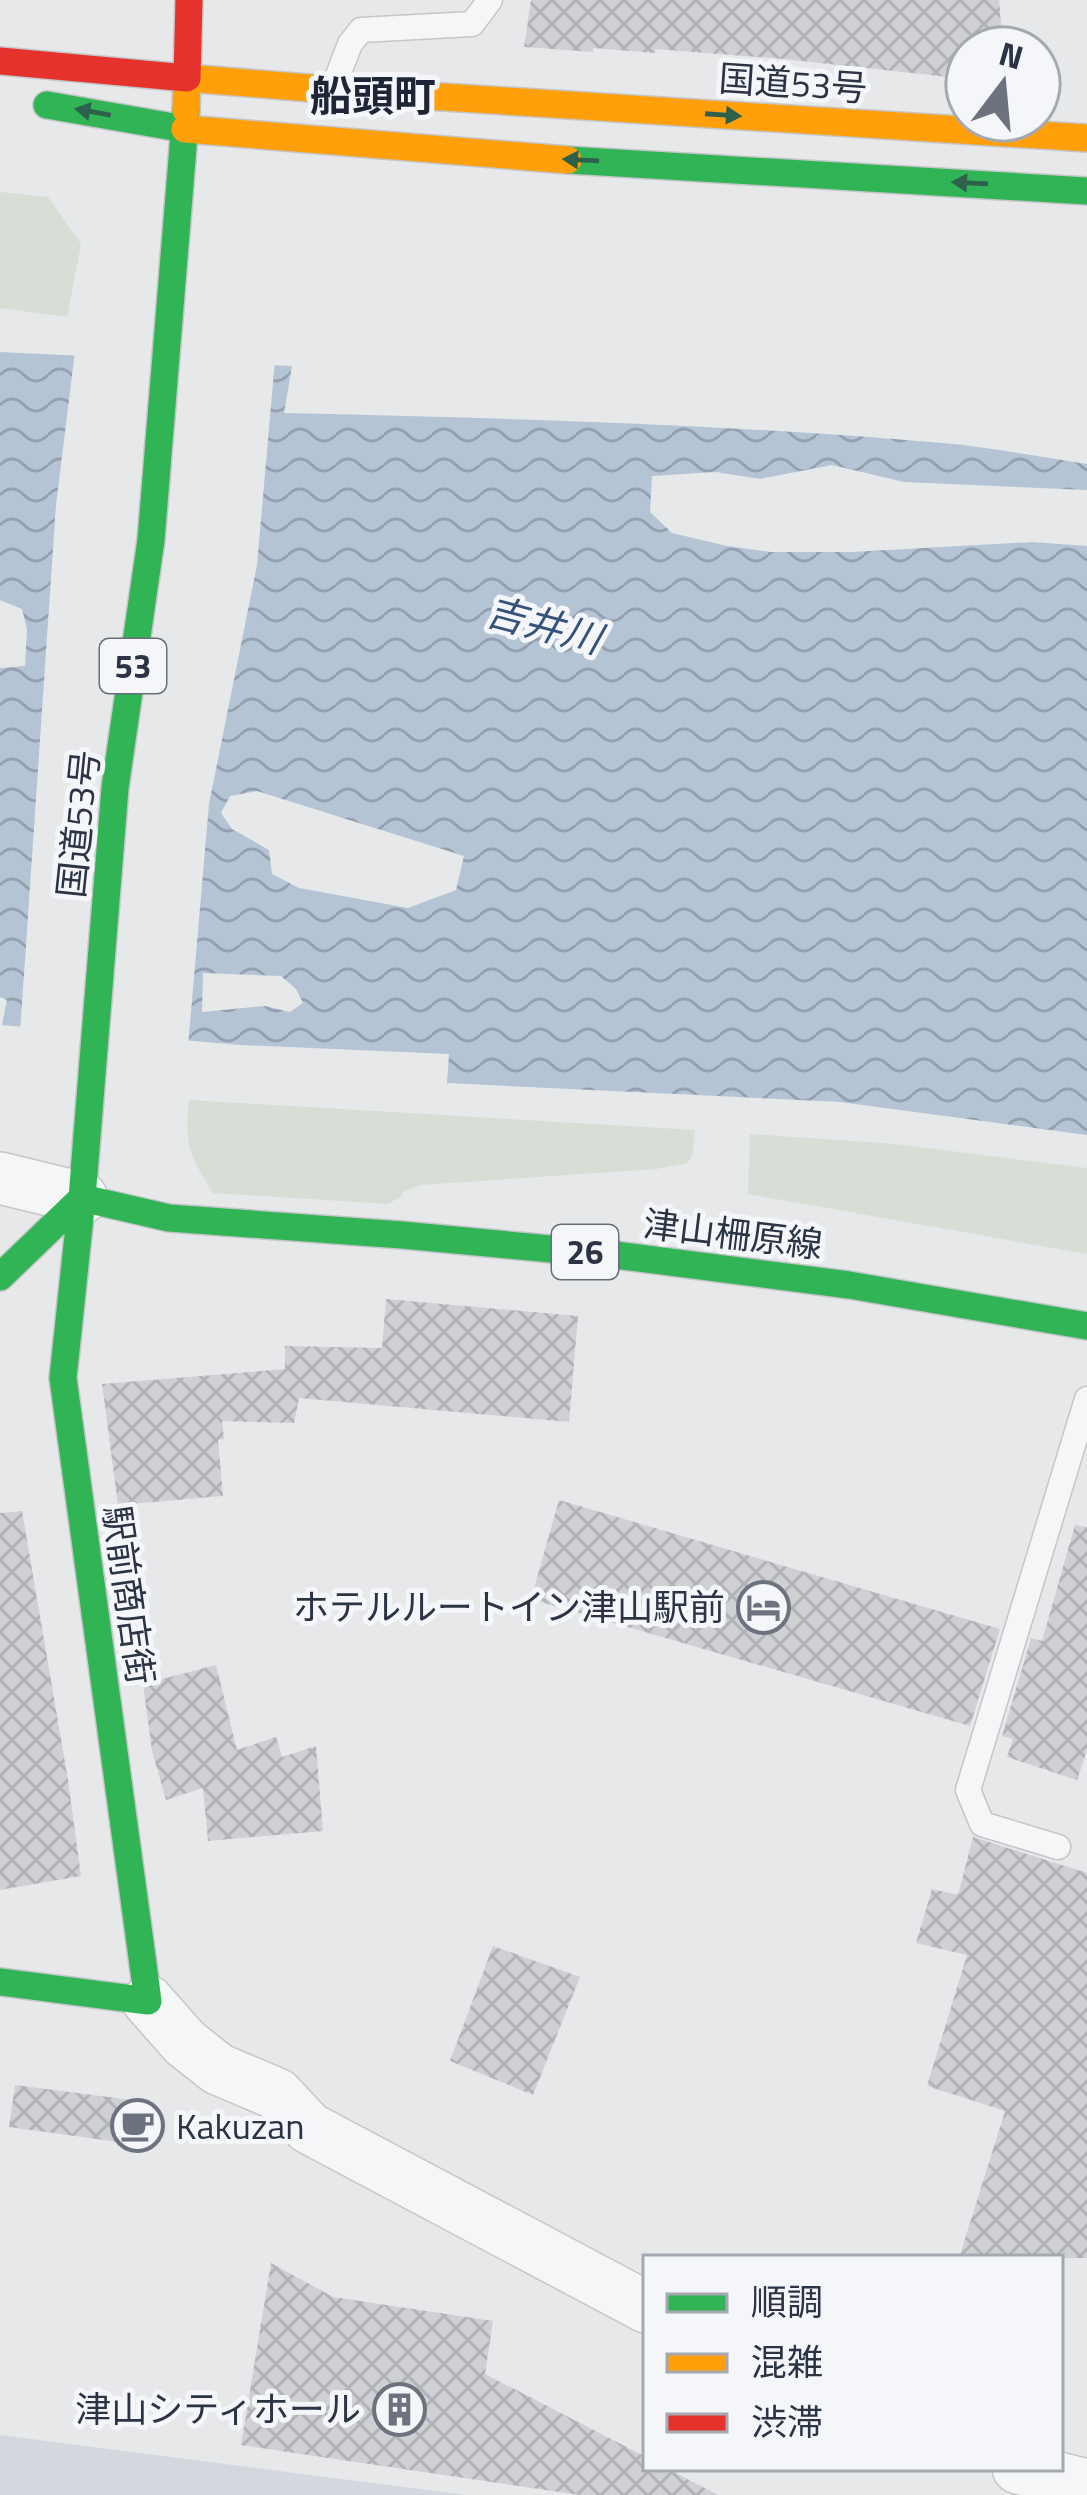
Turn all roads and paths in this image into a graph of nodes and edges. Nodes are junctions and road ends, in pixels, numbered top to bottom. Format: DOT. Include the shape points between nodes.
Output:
graph roads {
  1 [pos="189,0"];
  2 [pos="490,0"];
  3 [pos="0,61"];
  4 [pos="187,78"];
  5 [pos="333,90"];
  6 [pos="19,101"];
  7 [pos="185,129"];
  8 [pos="1087,137"];
  9 [pos="1087,191"];
  10 [pos="0,1178"];
  11 [pos="84,1186"];
  12 [pos="0,1277"];
  13 [pos="1087,1326"];
  14 [pos="1087,1399"];
  15 [pos="1058,1846"];
  16 [pos="0,1982"];
  17 [pos="148,2001"];
  18 [pos="643,2306"];
  19 [pos="1030,2471"];
  20 [pos="1087,2485"];
  1 -- 4 [label="main road"];
  2 -- 5 [label="lane" via="472,24 362,30"];
  3 -- 4 [label="main road"];
  4 -- 5 [label="main road, 国道53号"];
  4 -- 7 [label="main road, 国道53号 / 53"];
  5 -- 8 [label="main road, 国道53号, one-way"];
  7 -- 6 [label="main road, one-way"];
  9 -- 7 [label="main road, one-way"];
  7 -- 11 [label="main road, 国道53号 / 53" via="152,540 115,788"];
  10 -- 11 [label="street"];
  11 -- 12 [label="main road"];
  11 -- 13 [label="main road, 津山柵原線 / 26" via="170,1218 615,1255"];
  11 -- 17 [label="main road, 駅前商店街" via="63,1378"];
  14 -- 15 [label="lane" via="968,1790 982,1824"];
  16 -- 17 [label="main road"];
  17 -- 18 [label="street" via="185,2043 218,2069 277,2094 309,2128"];
  19 -- 20 [label="street"];
}
